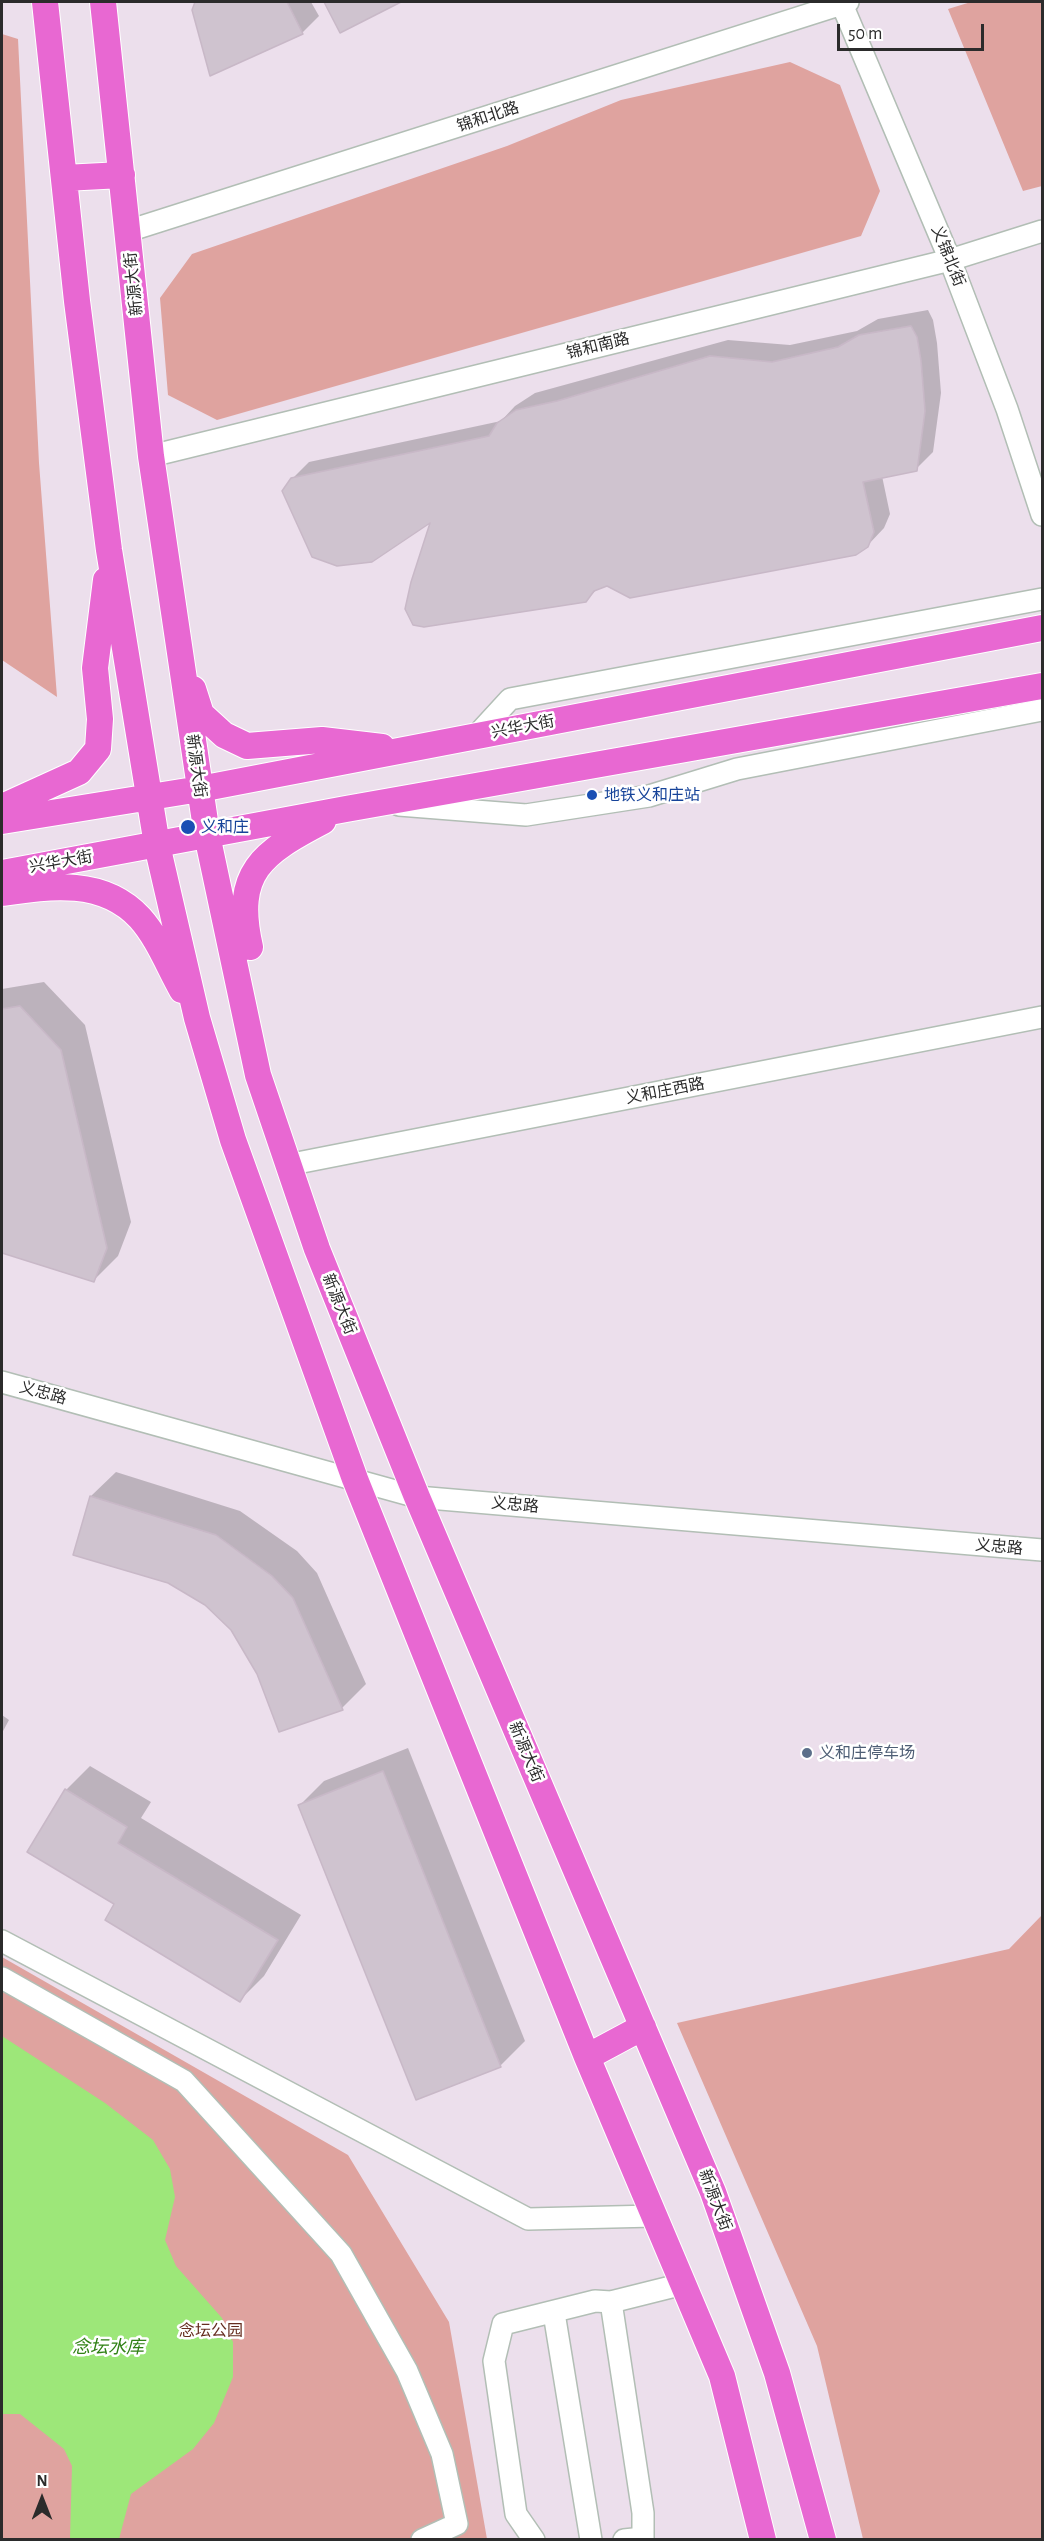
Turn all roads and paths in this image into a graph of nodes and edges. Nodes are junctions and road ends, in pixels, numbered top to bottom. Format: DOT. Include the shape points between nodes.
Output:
graph roads {
  1 [pos="45,2"];
  2 [pos="103,2"];
  3 [pos="844,2"];
  4 [pos="122,175"];
  5 [pos="64,178"];
  6 [pos="128,231"];
  7 [pos="1042,231"];
  8 [pos="950,260"];
  9 [pos="151,456"];
  10 [pos="1042,515"];
  11 [pos="109,550"];
  12 [pos="1042,599"];
  13 [pos="174,612"];
  14 [pos="1042,628"];
  15 [pos="1042,686"];
  16 [pos="1042,710"];
  17 [pos="476,736"];
  18 [pos="409,751"];
  19 [pos="200,789"];
  20 [pos="148,796"];
  21 [pos="377,803"];
  22 [pos="2,807"];
  23 [pos="346,808"];
  24 [pos="2,820"];
  25 [pos="207,835"];
  26 [pos="157,845"];
  27 [pos="2,873"];
  28 [pos="2,893"];
  29 [pos="1042,1017"];
  30 [pos="197,1018"];
  31 [pos="258,1075"];
  32 [pos="287,1165"];
  33 [pos="2,1382"];
  34 [pos="355,1479"];
  35 [pos="417,1497"];
  36 [pos="1042,1551"];
  37 [pos="2,1941"];
  38 [pos="2,1978"];
  39 [pos="643,2027"];
  40 [pos="587,2057"];
  41 [pos="654,2216"];
  42 [pos="683,2284"];
  43 [pos="611,2302"];
  44 [pos="554,2313"];
  45 [pos="422,2540"];
  46 [pos="534,2540"];
  47 [pos="591,2540"];
  48 [pos="624,2540"];
  49 [pos="763,2540"];
  50 [pos="823,2540"];
  1 -- 5 [label="main road"];
  2 -- 4 [label="main road, 新源大街"];
  3 -- 6 [label="street, 锦和北路"];
  3 -- 8 [label="street, 义锦北街"];
  4 -- 5 [label="main road"];
  4 -- 6 [label="main road, 新源大街"];
  5 -- 11 [label="main road"];
  6 -- 9 [label="main road, 新源大街"];
  7 -- 8 [label="street, 锦和南路"];
  8 -- 9 [label="street, 锦和南路"];
  8 -- 10 [label="street, 义锦北街" via="1007,409"];
  9 -- 13 [label="main road, 新源大街"];
  11 -- 20 [label="main road"];
  11 -- 22 [label="main road" via="94,668 100,719 98,749 79,772"];
  12 -- 17 [label="street" via="510,699"];
  13 -- 18 [label="main road" via="201,714 224,735 247,746 322,741"];
  13 -- 19 [label="main road, 新源大街"];
  14 -- 17 [label="main road, 兴华大街"];
  15 -- 21 [label="main road, 兴华大街"];
  16 -- 21 [label="street" via="737,769 649,796 526,815"];
  17 -- 18 [label="main road, 兴华大街"];
  18 -- 19 [label="main road, 兴华大街"];
  19 -- 20 [label="main road, 兴华大街"];
  19 -- 25 [label="main road, 新源大街"];
  20 -- 24 [label="main road, 兴华大街"];
  20 -- 26 [label="main road"];
  21 -- 23 [label="main road, 兴华大街"];
  23 -- 25 [label="main road, 兴华大街"];
  23 -- 31 [label="main road" via="284,842 255,869 243,897 243,920 254,967"];
  25 -- 26 [label="main road, 兴华大街"];
  25 -- 31 [label="main road, 新源大街"];
  26 -- 27 [label="main road, 兴华大街"];
  26 -- 30 [label="main road"];
  28 -- 30 [label="main road" via="40,887 79,887 111,896 140,918"];
  29 -- 32 [label="street, 义和庄西路"];
  30 -- 34 [label="main road" via="233,1140"];
  31 -- 32 [label="main road, 新源大街"];
  32 -- 35 [label="main road, 新源大街"];
  33 -- 34 [label="street, 义忠路"];
  34 -- 35 [label="street, 义忠路"];
  34 -- 40 [label="main road"];
  35 -- 36 [label="street, 义忠路"];
  35 -- 39 [label="main road, 新源大街"];
  37 -- 41 [label="street" via="528,2219"];
  38 -- 45 [label="street" via="184,2080 341,2253 407,2371 441,2454 457,2524"];
  39 -- 40 [label="main road"];
  39 -- 50 [label="main road, 新源大街" via="713,2192 777,2373"];
  40 -- 41 [label="main road"];
  41 -- 42 [label="main road"];
  42 -- 43 [label="street"];
  42 -- 49 [label="main road" via="722,2376"];
  43 -- 44 [label="street" via="595,2301"];
  43 -- 48 [label="street" via="643,2513 643,2538"];
  44 -- 46 [label="street" via="503,2324 494,2361 516,2514"];
  44 -- 47 [label="street"];
}
